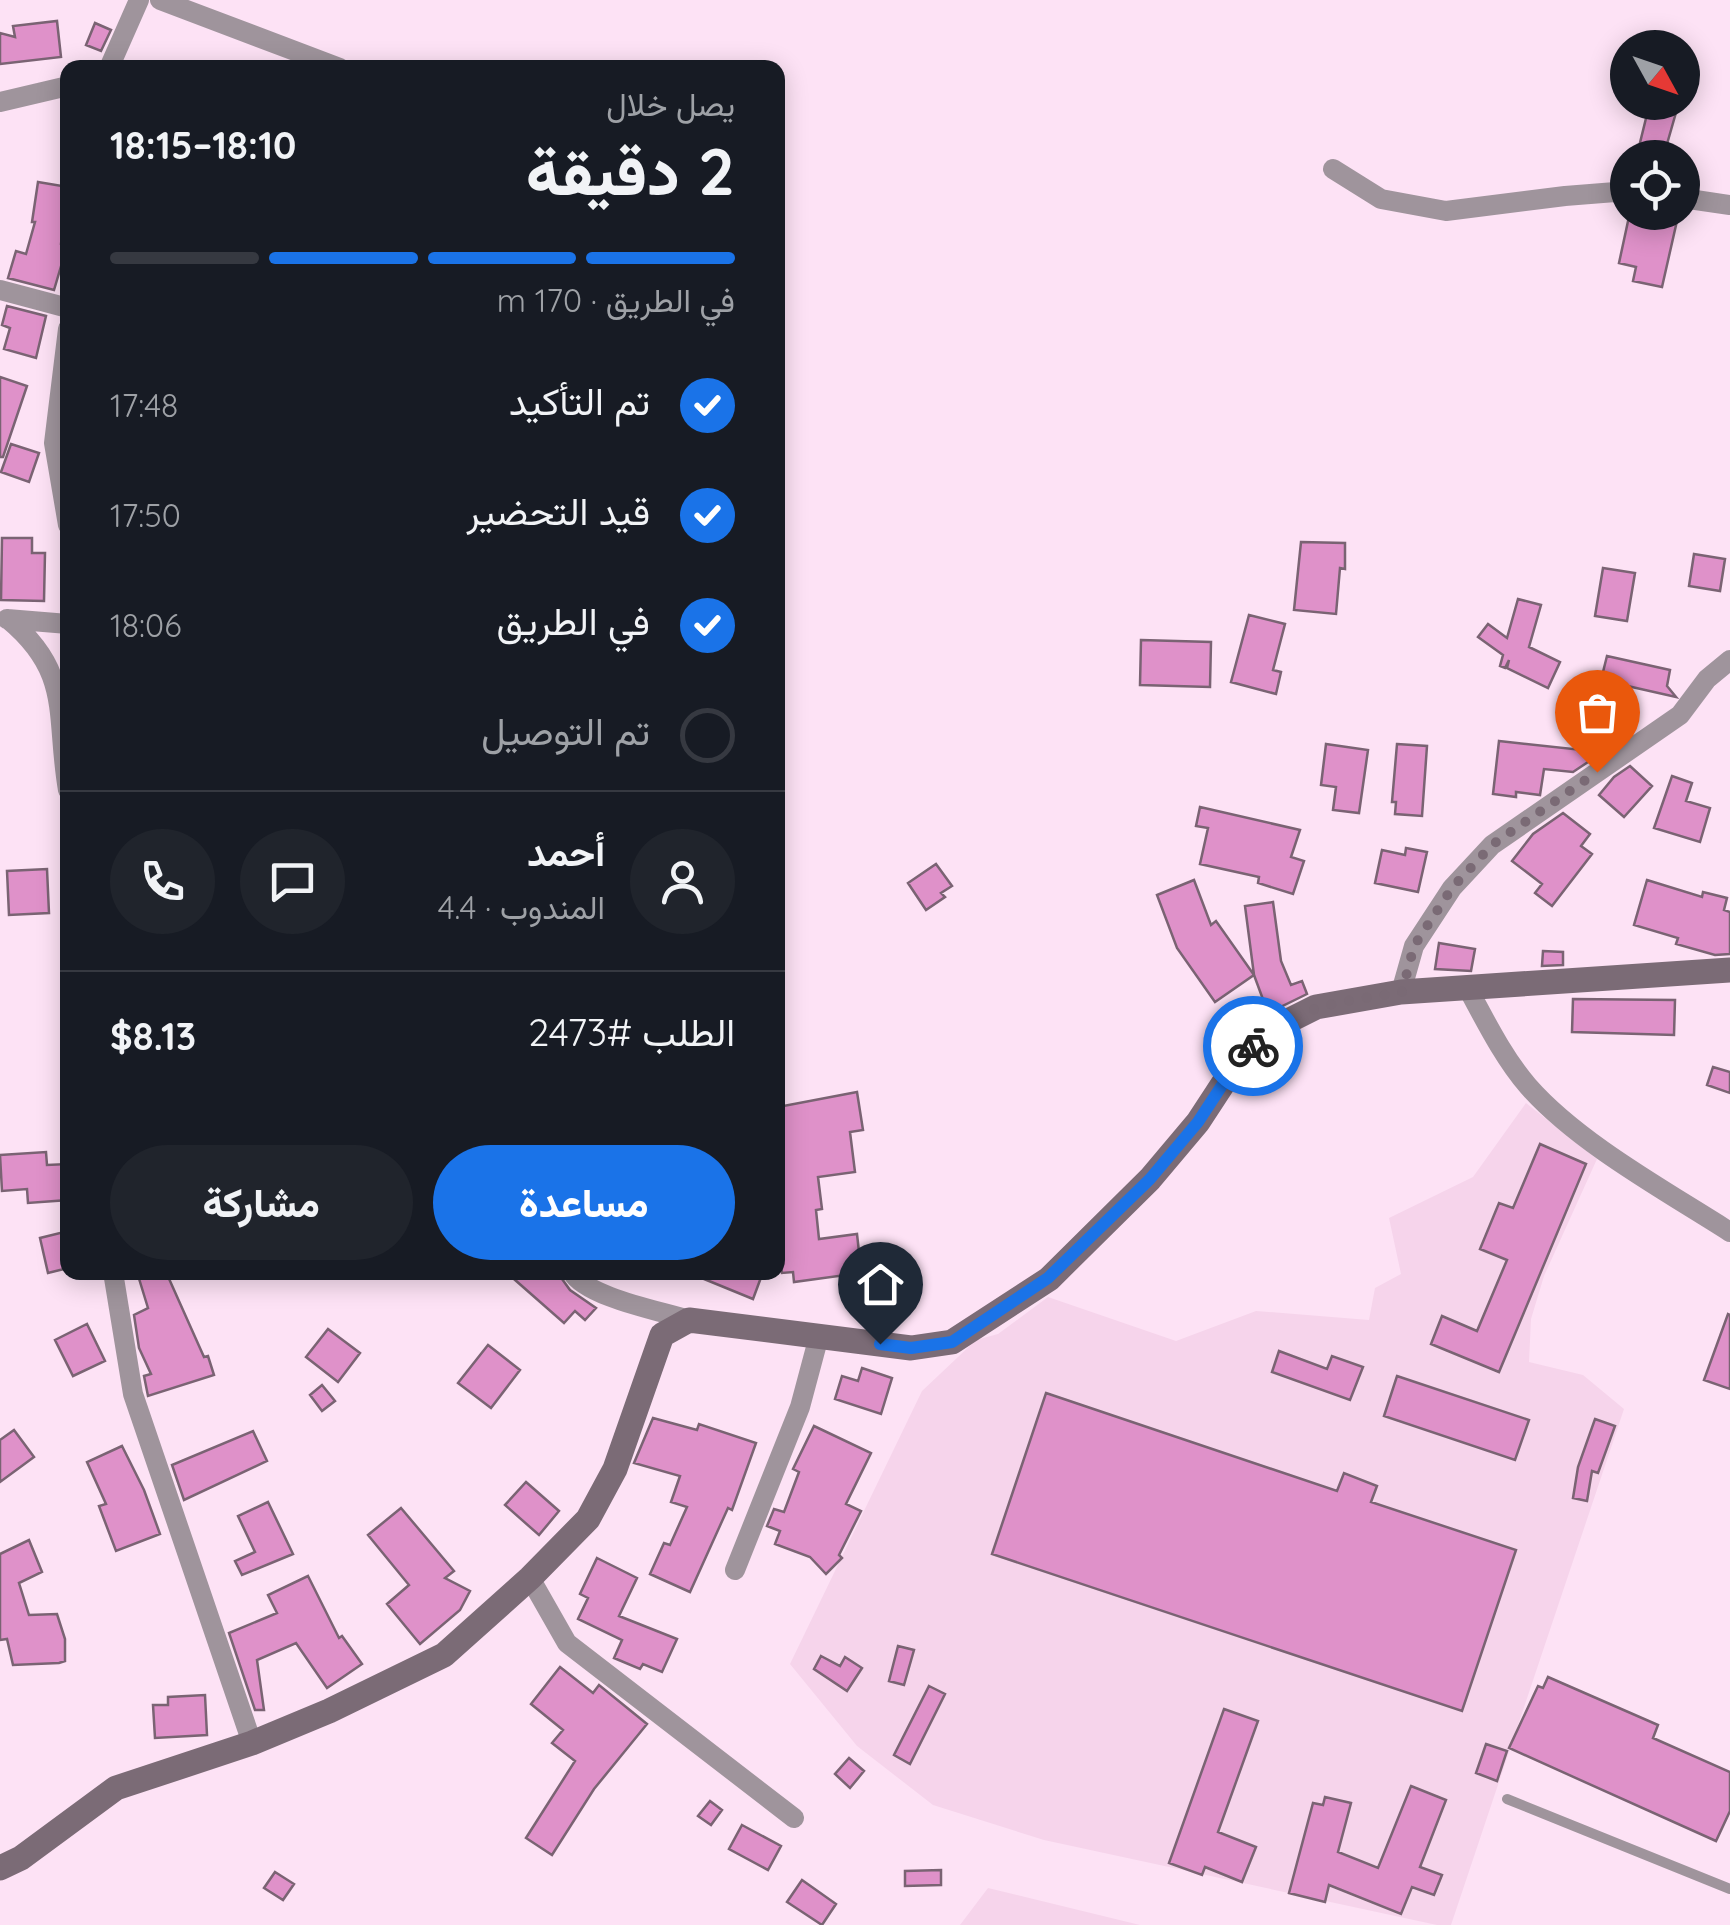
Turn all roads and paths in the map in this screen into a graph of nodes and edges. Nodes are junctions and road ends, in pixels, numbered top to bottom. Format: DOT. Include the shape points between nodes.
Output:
graph roads {
  1 [pos="139,0"];
  2 [pos="160,0"];
  3 [pos="113,60"];
  4 [pos="319,60"];
  5 [pos="60,88"];
  6 [pos="0,102"];
  7 [pos="1333,169"];
  8 [pos="1610,192"];
  9 [pos="1700,200"];
  10 [pos="1730,204"];
  11 [pos="0,290"];
  12 [pos="60,306"];
  13 [pos="60,394"];
  14 [pos="60,478"];
  15 [pos="4,618"];
  16 [pos="60,623"];
  17 [pos="1730,660"];
  18 [pos="60,714"];
  19 [pos="1730,970"];
  20 [pos="1467,987"];
  21 [pos="1402,992"];
  22 [pos="1730,1232"];
  23 [pos="114,1280"];
  24 [pos="576,1280"];
  25 [pos="689,1320"];
  26 [pos="819,1336"];
  27 [pos="736,1570"];
  28 [pos="530,1578"];
  29 [pos="252,1743"];
  30 [pos="1508,1799"];
  31 [pos="794,1818"];
  32 [pos="0,1868"];
  33 [pos="1730,1889"];
  1 -- 3 [label="street"];
  2 -- 4 [label="street"];
  5 -- 6 [label="street"];
  7 -- 8 [label="street" via="1381,198 1446,211"];
  9 -- 10 [label="street"];
  11 -- 12 [label="street"];
  13 -- 14 [label="street" via="54,443"];
  15 -- 16 [label="street"];
  15 -- 18 [label="street" via="33,640 57,685"];
  17 -- 21 [label="street" via="1680,714 1492,845 1452,888 1414,946"];
  19 -- 20 [label="street"];
  20 -- 21 [label="street"];
  20 -- 22 [label="street" via="1528,1086 1594,1142"];
  21 -- 26 [label="street" via="1316,1007 1266,1032 1150,1179 1048,1278 952,1342 911,1348"];
  23 -- 29 [label="street" via="133,1394"];
  24 -- 25 [label="street"];
  25 -- 26 [label="street"];
  25 -- 28 [label="street" via="662,1335 615,1469 588,1518"];
  26 -- 27 [label="street" via="800,1407"];
  28 -- 29 [label="street" via="444,1654"];
  28 -- 31 [label="street" via="568,1643"];
  29 -- 32 [label="street" via="116,1788"];
  30 -- 33 [label="lane"];
}
